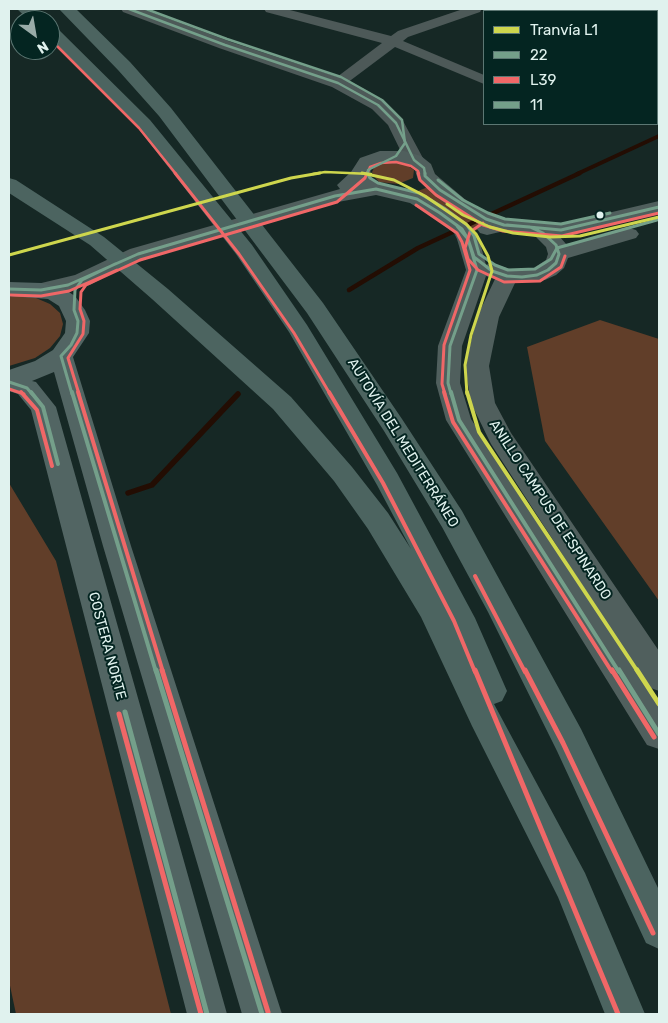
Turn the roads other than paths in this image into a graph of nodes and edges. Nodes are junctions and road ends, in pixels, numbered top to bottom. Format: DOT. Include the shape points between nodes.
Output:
graph roads {
  1 [pos="56,9"];
  2 [pos="67,9"];
  3 [pos="129,9"];
  4 [pos="271,9"];
  5 [pos="475,9"];
  6 [pos="60,40"];
  7 [pos="392,41"];
  8 [pos="106,48"];
  9 [pos="483,80"];
  10 [pos="338,83"];
  11 [pos="396,123"];
  12 [pos="380,157"];
  13 [pos="420,168"];
  14 [pos="360,174"];
  15 [pos="9,184"];
  16 [pos="381,190"];
  17 [pos="335,196"];
  18 [pos="659,207"];
  19 [pos="504,225"];
  20 [pos="659,226"];
  21 [pos="530,227"];
  22 [pos="472,252"];
  23 [pos="559,254"];
  24 [pos="91,275"];
  25 [pos="507,276"];
  26 [pos="9,289"];
  27 [pos="42,290"];
  28 [pos="74,310"];
  29 [pos="60,356"];
  30 [pos="9,378"];
  31 [pos="9,382"];
  32 [pos="659,677"];
  33 [pos="659,734"];
  34 [pos="572,886"];
  35 [pos="659,930"];
  36 [pos="207,1014"];
  37 [pos="262,1014"];
  38 [pos="625,1014"];
  1 -- 8 [label="highway"];
  2 -- 8 [label="highway, AUTOVÍA DEL MEDITERRÁNEO"];
  3 -- 10 [label="street"];
  4 -- 7 [label="street"];
  5 -- 7 [label="street" via="403,34"];
  6 -- 34 [label="highway" via="144,124 244,250 299,330 388,480 460,618"];
  7 -- 9 [label="street"];
  7 -- 10 [label="street"];
  8 -- 35 [label="highway, AUTOVÍA DEL MEDITERRÁNEO" via="165,112 266,242 339,344 420,467 452,519 569,740"];
  10 -- 11 [label="street" via="378,105"];
  11 -- 12 [label="street" via="399,142 392,151"];
  11 -- 13 [label="street"];
  12 -- 13 [label="main road" via="396,156"];
  12 -- 14 [label="main road" via="367,162"];
  13 -- 16 [label="main road" via="417,186 401,191"];
  13 -- 19 [label="main road" via="440,190 460,205"];
  14 -- 16 [label="main road" via="366,183"];
  14 -- 17 [label="main road"];
  15 -- 34 [label="highway" via="68,220 160,294 282,403 343,474 378,520 433,610 483,716"];
  16 -- 17 [label="main road"];
  16 -- 22 [label="main road" via="417,199 440,213 462,230"];
  17 -- 24 [label="main road" via="138,254"];
  18 -- 21 [label="main road" via="561,230"];
  19 -- 21 [label="main road"];
  19 -- 22 [label="main road" via="476,234"];
  20 -- 23 [label="main road"];
  21 -- 23 [label="main road" via="550,237"];
  22 -- 25 [label="main road" via="482,265"];
  22 -- 33 [label="main road, ANILLO CAMPUS DE ESPINARDO" via="477,270 450,346 448,383 459,420"];
  23 -- 25 [label="main road" via="556,263 548,270 530,276"];
  24 -- 27 [label="main road"];
  24 -- 28 [label="main road" via="75,290"];
  25 -- 32 [label="main road, ANILLO CAMPUS DE ESPINARDO" via="482,338 477,366 483,403 500,437"];
  26 -- 27 [label="main road"];
  27 -- 28 [label="main road" via="56,294"];
  28 -- 29 [label="main road" via="77,332 71,345"];
  29 -- 30 [label="main road" via="44,367"];
  29 -- 37 [label="main road"];
  31 -- 36 [label="main road, COSTERA NORTE" via="26,388 43,407"];
  34 -- 38 [label="highway"];
}
